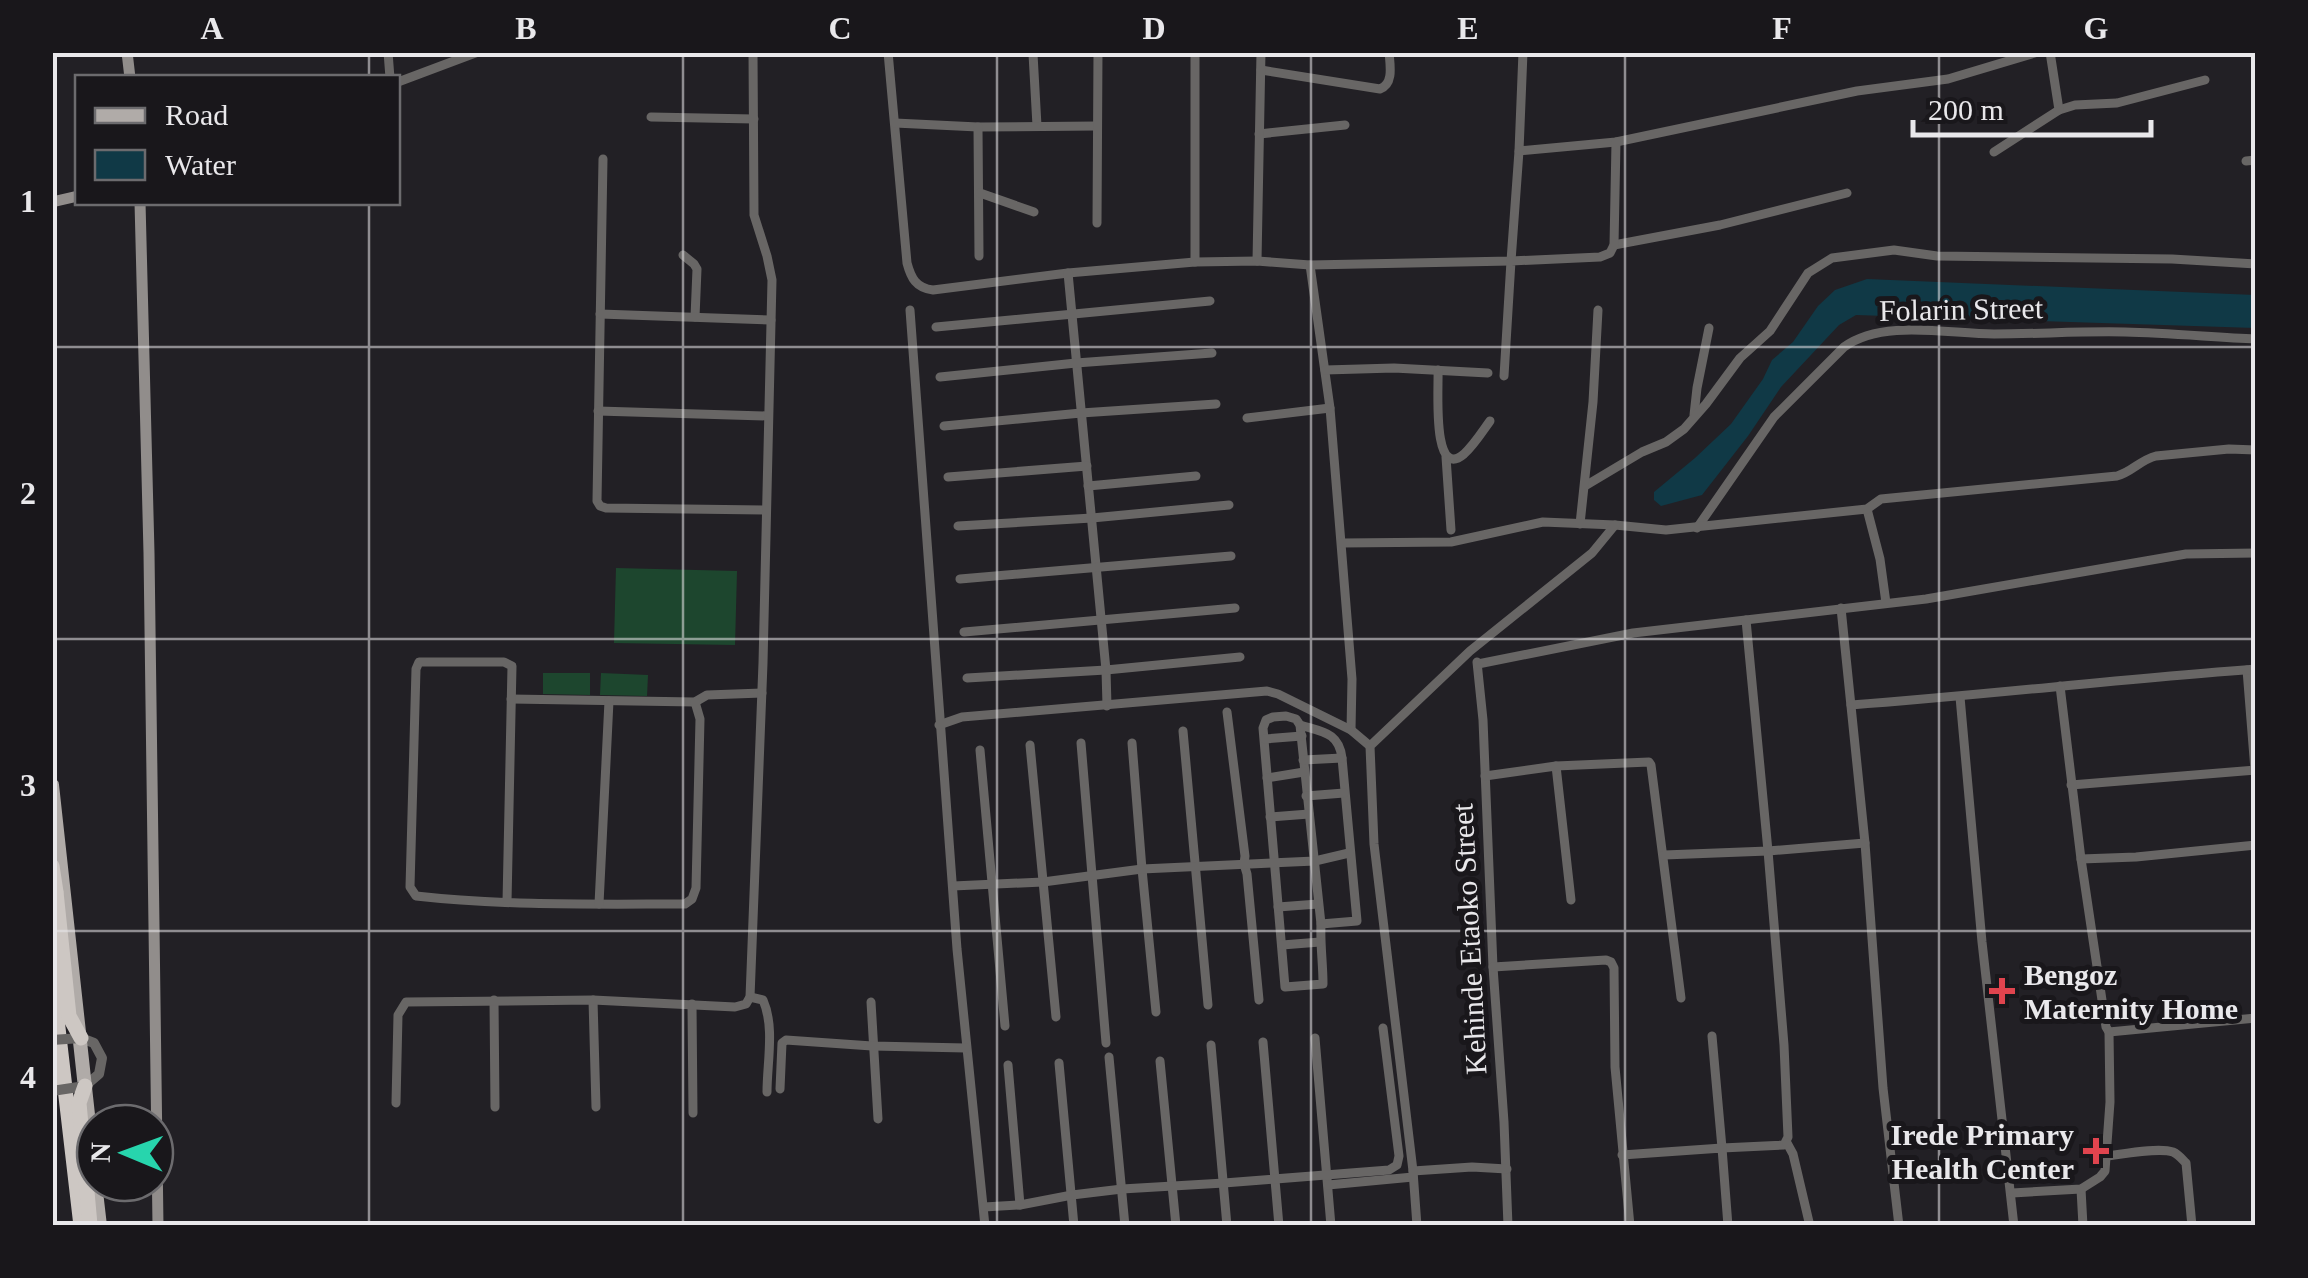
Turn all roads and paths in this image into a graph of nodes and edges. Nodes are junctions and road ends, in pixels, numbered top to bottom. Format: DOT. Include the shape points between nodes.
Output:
graph roads {
  1 [pos="478,52"];
  2 [pos="753,52"];
  3 [pos="888,52"];
  4 [pos="1098,52"];
  5 [pos="1195,52"];
  6 [pos="1261,52"];
  7 [pos="1390,52"];
  8 [pos="1523,52"];
  9 [pos="2038,52"];
  10 [pos="2050,52"];
  11 [pos="1033,54"];
  12 [pos="1262,70"];
  13 [pos="2206,80"];
  14 [pos="400,81"];
  15 [pos="2059,110"];
  16 [pos="651,117"];
  17 [pos="754,119"];
  18 [pos="894,123"];
  19 [pos="1345,125"];
  20 [pos="1037,126"];
  21 [pos="1096,126"];
  22 [pos="978,127"];
  23 [pos="1258,134"];
  24 [pos="1616,142"];
  25 [pos="1520,152"];
  26 [pos="1994,152"];
  27 [pos="603,159"];
  28 [pos="980,193"];
  29 [pos="1847,193"];
  30 [pos="137,205"];
  31 [pos="137,205"];
  32 [pos="1034,212"];
  33 [pos="1096,223"];
  34 [pos="1614,245"];
  35 [pos="683,255"];
  36 [pos="979,256"];
  37 [pos="1258,260"];
  38 [pos="1510,261"];
  39 [pos="1194,262"];
  40 [pos="2256,264"];
  41 [pos="1310,265"];
  42 [pos="1068,274"];
  43 [pos="1210,301"];
  44 [pos="910,310"];
  45 [pos="1598,310"];
  46 [pos="600,314"];
  47 [pos="1072,314"];
  48 [pos="695,317"];
  49 [pos="771,320"];
  50 [pos="936,327"];
  51 [pos="1709,328"];
  52 [pos="2256,339"];
  53 [pos="1212,353"];
  54 [pos="1076,363"];
  55 [pos="1325,370"];
  56 [pos="1438,370"];
  57 [pos="1488,373"];
  58 [pos="1504,376"];
  59 [pos="940,377"];
  60 [pos="1216,404"];
  61 [pos="1330,408"];
  62 [pos="598,410"];
  63 [pos="1081,413"];
  64 [pos="768,416"];
  65 [pos="1247,418"];
  66 [pos="1694,418"];
  67 [pos="1490,421"];
  68 [pos="944,426"];
  69 [pos="2256,450"];
  70 [pos="1446,457"];
  71 [pos="1086,466"];
  72 [pos="1196,476"];
  73 [pos="948,477"];
  74 [pos="1088,486"];
  75 [pos="1585,486"];
  76 [pos="1229,505"];
  77 [pos="1867,509"];
  78 [pos="766,510"];
  79 [pos="1092,518"];
  80 [pos="1580,524"];
  81 [pos="1615,525"];
  82 [pos="958,526"];
  83 [pos="1698,528"];
  84 [pos="1451,530"];
  85 [pos="1342,543"];
  86 [pos="2256,553"];
  87 [pos="1231,556"];
  88 [pos="1096,569"];
  89 [pos="960,579"];
  90 [pos="1886,604"];
  91 [pos="1234,608"];
  92 [pos="1841,608"];
  93 [pos="1101,620"];
  94 [pos="1746,620"];
  95 [pos="964,632"];
  96 [pos="1470,651"];
  97 [pos="1240,657"];
  98 [pos="1478,664"];
  99 [pos="1106,670"];
  100 [pos="2251,670"];
  101 [pos="967,678"];
  102 [pos="2060,686"];
  103 [pos="762,693"];
  104 [pos="1960,698"];
  105 [pos="512,699"];
  106 [pos="608,701"];
  107 [pos="695,702"];
  108 [pos="1851,705"];
  109 [pos="1107,706"];
  110 [pos="1227,712"];
  111 [pos="939,725"];
  112 [pos="1301,730"];
  113 [pos="1351,730"];
  114 [pos="1183,731"];
  115 [pos="1265,739"];
  116 [pos="1081,743"];
  117 [pos="1132,743"];
  118 [pos="1030,745"];
  119 [pos="1370,746"];
  120 [pos="980,750"];
  121 [pos="1342,758"];
  122 [pos="1304,766"];
  123 [pos="1556,766"];
  124 [pos="2255,770"];
  125 [pos="1485,776"];
  126 [pos="1267,778"];
  127 [pos="52,785"];
  128 [pos="2072,785"];
  129 [pos="1344,793"];
  130 [pos="1306,796"];
  131 [pos="1309,814"];
  132 [pos="1270,817"];
  133 [pos="1866,842"];
  134 [pos="2256,845"];
  135 [pos="1768,850"];
  136 [pos="1349,854"];
  137 [pos="1664,855"];
  138 [pos="2081,859"];
  139 [pos="1314,861"];
  140 [pos="1274,862"];
  141 [pos="1244,864"];
  142 [pos="52,866"];
  143 [pos="1196,866"];
  144 [pos="1142,869"];
  145 [pos="1092,876"];
  146 [pos="1043,882"];
  147 [pos="992,884"];
  148 [pos="953,886"];
  149 [pos="1571,900"];
  150 [pos="508,902"];
  151 [pos="599,904"];
  152 [pos="1318,904"];
  153 [pos="1278,907"];
  154 [pos="1321,924"];
  155 [pos="1320,942"];
  156 [pos="1282,945"];
  157 [pos="1493,968"];
  158 [pos="52,976"];
  159 [pos="750,997"];
  160 [pos="1682,998"];
  161 [pos="494,1000"];
  162 [pos="593,1000"];
  163 [pos="1259,1000"];
  164 [pos="870,1002"];
  165 [pos="692,1004"];
  166 [pos="1208,1005"];
  167 [pos="1156,1012"];
  168 [pos="1056,1018"];
  169 [pos="2256,1018"];
  170 [pos="1005,1026"];
  171 [pos="1383,1028"];
  172 [pos="2109,1032"];
  173 [pos="1712,1036"];
  174 [pos="81,1038"];
  175 [pos="1315,1038"];
  176 [pos="52,1040"];
  177 [pos="1262,1042"];
  178 [pos="1106,1043"];
  179 [pos="1211,1045"];
  180 [pos="872,1046"];
  181 [pos="966,1048"];
  182 [pos="1110,1058"];
  183 [pos="1160,1062"];
  184 [pos="1059,1063"];
  185 [pos="1008,1065"];
  186 [pos="85,1086"];
  187 [pos="780,1089"];
  188 [pos="52,1091"];
  189 [pos="766,1092"];
  190 [pos="87,1103"];
  191 [pos="152,1103"];
  192 [pos="396,1103"];
  193 [pos="495,1107"];
  194 [pos="596,1107"];
  195 [pos="693,1113"];
  196 [pos="878,1119"];
  197 [pos="1787,1143"];
  198 [pos="1722,1148"];
  199 [pos="1622,1156"];
  200 [pos="2107,1156"];
  201 [pos="1506,1169"];
  202 [pos="1327,1174"];
  203 [pos="1413,1174"];
  204 [pos="1275,1178"];
  205 [pos="1224,1184"];
  206 [pos="1173,1185"];
  207 [pos="1328,1185"];
  208 [pos="1122,1189"];
  209 [pos="2081,1189"];
  210 [pos="2012,1193"];
  211 [pos="1072,1195"];
  212 [pos="1020,1206"];
  213 [pos="984,1207"];
  214 [pos="1809,1222"];
  215 [pos="90,1225"];
  216 [pos="983,1225"];
  217 [pos="80,1226"];
  218 [pos="155,1226"];
  219 [pos="1074,1226"];
  220 [pos="1125,1226"];
  221 [pos="1176,1226"];
  222 [pos="1228,1226"];
  223 [pos="1278,1226"];
  224 [pos="1331,1226"];
  225 [pos="1417,1226"];
  226 [pos="1508,1226"];
  227 [pos="1630,1226"];
  228 [pos="1728,1226"];
  229 [pos="1898,1226"];
  230 [pos="2014,1226"];
  231 [pos="2083,1226"];
  232 [pos="2192,1226"];
  1 -- 14 [label="street"];
  2 -- 17 [label="street"];
  3 -- 18 [label="street"];
  4 -- 21 [label="street"];
  5 -- 39 [label="street"];
  6 -- 12 [label="street"];
  7 -- 12 [label="street" via="1389,82 1380,89"];
  8 -- 25 [label="street"];
  9 -- 24 [label="street" via="1948,78"];
  10 -- 15 [label="street"];
  11 -- 20 [label="street"];
  12 -- 23 [label="street"];
  13 -- 15 [label="street"];
  15 -- 26 [label="street"];
  16 -- 17 [label="street"];
  17 -- 49 [label="street" via="754,215 770,267"];
  18 -- 22 [label="street"];
  18 -- 42 [label="street" via="907,263 916,284 933,290"];
  19 -- 23 [label="street"];
  20 -- 21 [label="street"];
  20 -- 22 [label="street"];
  21 -- 33 [label="street"];
  22 -- 28 [label="street"];
  23 -- 37 [label="street"];
  24 -- 25 [label="street"];
  24 -- 34 [label="street"];
  25 -- 38 [label="street"];
  27 -- 46 [label="street"];
  28 -- 32 [label="street"];
  28 -- 36 [label="street"];
  29 -- 34 [label="street"];
  30 -- 191 [label="main road"];
  31 -- 218 [label="main road"];
  34 -- 38 [label="street" via="1606,256"];
  35 -- 48 [label="street" via="697,270"];
  37 -- 39 [label="street"];
  37 -- 41 [label="street"];
  38 -- 41 [label="street"];
  38 -- 58 [label="street"];
  39 -- 42 [label="street"];
  40 -- 66 [label="street" via="1894,250 1832,258 1808,274"];
  41 -- 55 [label="street"];
  42 -- 47 [label="street"];
  43 -- 47 [label="street"];
  44 -- 111 [label="street"];
  45 -- 75 [label="street"];
  46 -- 48 [label="street"];
  46 -- 62 [label="street"];
  47 -- 50 [label="street"];
  47 -- 54 [label="street"];
  48 -- 49 [label="street"];
  49 -- 64 [label="street"];
  51 -- 66 [label="street"];
  52 -- 83 [label="street, Folarin Street" via="1922,331 1856,338 1774,417"];
  53 -- 54 [label="street"];
  54 -- 59 [label="street"];
  54 -- 63 [label="street"];
  55 -- 56 [label="street"];
  55 -- 61 [label="street"];
  56 -- 57 [label="street"];
  56 -- 70 [label="street"];
  60 -- 63 [label="street"];
  61 -- 65 [label="street"];
  61 -- 85 [label="street"];
  62 -- 64 [label="street"];
  62 -- 78 [label="street" via="600,506"];
  63 -- 68 [label="street"];
  63 -- 71 [label="street"];
  64 -- 78 [label="street"];
  66 -- 75 [label="street" via="1666,442"];
  67 -- 70 [label="street" via="1466,453"];
  69 -- 77 [label="street" via="2156,456 2117,476 1881,499"];
  70 -- 84 [label="street"];
  71 -- 73 [label="street"];
  71 -- 74 [label="street"];
  72 -- 74 [label="street"];
  74 -- 79 [label="street"];
  75 -- 80 [label="street"];
  76 -- 79 [label="street"];
  77 -- 83 [label="street"];
  77 -- 90 [label="street"];
  78 -- 103 [label="street"];
  79 -- 82 [label="street"];
  79 -- 88 [label="street"];
  80 -- 81 [label="street"];
  80 -- 85 [label="street" via="1527,524 1452,542"];
  81 -- 83 [label="street"];
  81 -- 96 [label="street" via="1592,553"];
  85 -- 113 [label="street"];
  86 -- 90 [label="street" via="2186,554"];
  87 -- 88 [label="street"];
  88 -- 89 [label="street"];
  88 -- 93 [label="street"];
  90 -- 92 [label="street"];
  91 -- 93 [label="street"];
  92 -- 94 [label="street"];
  92 -- 108 [label="street"];
  93 -- 95 [label="street"];
  93 -- 99 [label="street"];
  94 -- 98 [label="street" via="1633,633"];
  94 -- 135 [label="street"];
  96 -- 98 [label="street, Kehinde Etaoko Street"];
  96 -- 119 [label="street"];
  97 -- 99 [label="street"];
  98 -- 125 [label="street, Kehinde Etaoko Street"];
  99 -- 101 [label="street"];
  99 -- 109 [label="street"];
  100 -- 102 [label="street"];
  100 -- 124 [label="street"];
  102 -- 104 [label="street"];
  102 -- 128 [label="street"];
  103 -- 107 [label="street" via="707,695"];
  103 -- 159 [label="street"];
  104 -- 108 [label="street"];
  104 -- 210 [label="street"];
  105 -- 106 [label="street"];
  105 -- 150 [label="street"];
  105 -- 150 [label="street" via="512,666 504,662 426,661 416,668 410,887 416,896"];
  106 -- 107 [label="street"];
  106 -- 151 [label="street"];
  107 -- 151 [label="street" via="700,719 692,899"];
  108 -- 133 [label="street"];
  109 -- 111 [label="street" via="962,717"];
  109 -- 113 [label="street" via="1267,691"];
  110 -- 141 [label="street"];
  111 -- 148 [label="street"];
  112 -- 115 [label="street"];
  112 -- 115 [label="street" via="1296,720 1273,717 1263,728"];
  112 -- 121 [label="street" via="1332,735"];
  112 -- 122 [label="street"];
  113 -- 119 [label="street"];
  114 -- 143 [label="street"];
  115 -- 126 [label="street"];
  116 -- 145 [label="street"];
  117 -- 144 [label="street"];
  118 -- 146 [label="street"];
  119 -- 203 [label="street" via="1374,844"];
  120 -- 147 [label="street"];
  121 -- 122 [label="street"];
  121 -- 129 [label="street"];
  122 -- 126 [label="street"];
  122 -- 130 [label="street"];
  123 -- 125 [label="street"];
  123 -- 137 [label="street" via="1649,762"];
  123 -- 149 [label="street"];
  124 -- 128 [label="street"];
  125 -- 157 [label="street, Kehinde Etaoko Street"];
  126 -- 132 [label="street"];
  127 -- 190 [label="main road"];
  128 -- 138 [label="street"];
  129 -- 130 [label="street"];
  129 -- 136 [label="street"];
  130 -- 131 [label="street"];
  131 -- 132 [label="street"];
  131 -- 139 [label="street"];
  132 -- 140 [label="street"];
  133 -- 135 [label="street"];
  133 -- 229 [label="street"];
  134 -- 138 [label="street"];
  135 -- 137 [label="street"];
  135 -- 197 [label="street"];
  136 -- 139 [label="street"];
  136 -- 154 [label="street" via="1357,921"];
  137 -- 160 [label="street"];
  138 -- 172 [label="street"];
  139 -- 140 [label="street"];
  139 -- 152 [label="street"];
  140 -- 141 [label="street"];
  140 -- 153 [label="street"];
  141 -- 143 [label="street"];
  141 -- 163 [label="street"];
  142 -- 174 [label="highway, bridge" via="69,1016"];
  143 -- 144 [label="street"];
  143 -- 166 [label="street"];
  144 -- 145 [label="street"];
  144 -- 167 [label="street"];
  145 -- 146 [label="street"];
  145 -- 178 [label="street"];
  146 -- 147 [label="street"];
  146 -- 168 [label="street"];
  147 -- 148 [label="street"];
  147 -- 170 [label="street"];
  148 -- 181 [label="street"];
  150 -- 151 [label="street"];
  152 -- 153 [label="street"];
  152 -- 154 [label="street"];
  153 -- 156 [label="street"];
  154 -- 155 [label="street"];
  155 -- 156 [label="street"];
  155 -- 156 [label="street" via="1324,984 1285,987"];
  157 -- 199 [label="street" via="1611,962"];
  157 -- 201 [label="street, Kehinde Etaoko Street"];
  158 -- 217 [label="highway"];
  159 -- 165 [label="street" via="743,1007"];
  159 -- 189 [label="street" via="764,1000 767,1009"];
  161 -- 162 [label="street"];
  161 -- 192 [label="street" via="406,1002 398,1015"];
  161 -- 193 [label="street"];
  162 -- 165 [label="street"];
  162 -- 194 [label="street"];
  164 -- 180 [label="street"];
  165 -- 195 [label="street"];
  169 -- 172 [label="street"];
  171 -- 202 [label="street" via="1397,1165"];
  172 -- 200 [label="street"];
  173 -- 198 [label="street"];
  174 -- 176 [label="street, bridge"];
  174 -- 186 [label="street" via="94,1043 102,1058 99,1074"];
  175 -- 202 [label="street"];
  177 -- 204 [label="street"];
  179 -- 205 [label="street"];
  180 -- 181 [label="street"];
  180 -- 187 [label="street" via="786,1040"];
  180 -- 196 [label="street"];
  181 -- 213 [label="street"];
  182 -- 208 [label="street"];
  183 -- 206 [label="street"];
  184 -- 211 [label="street"];
  185 -- 212 [label="street"];
  186 -- 188 [label="street, bridge"];
  186 -- 215 [label="highway, bridge" via="79,1103"];
  197 -- 198 [label="street"];
  197 -- 214 [label="street"];
  198 -- 199 [label="street"];
  198 -- 228 [label="street"];
  199 -- 227 [label="street"];
  200 -- 209 [label="street" via="2105,1171"];
  200 -- 232 [label="street" via="2178,1155 2186,1163"];
  201 -- 203 [label="street"];
  201 -- 226 [label="street, Kehinde Etaoko Street"];
  202 -- 204 [label="street"];
  202 -- 207 [label="street"];
  203 -- 207 [label="street"];
  203 -- 225 [label="street"];
  204 -- 205 [label="street"];
  204 -- 223 [label="street"];
  205 -- 206 [label="street"];
  205 -- 222 [label="street"];
  206 -- 208 [label="street"];
  206 -- 221 [label="street"];
  207 -- 224 [label="street"];
  208 -- 211 [label="street"];
  208 -- 220 [label="street"];
  209 -- 210 [label="street"];
  209 -- 231 [label="street"];
  210 -- 230 [label="street"];
  211 -- 212 [label="street"];
  211 -- 219 [label="street"];
  212 -- 213 [label="street"];
  213 -- 216 [label="street"];
}
